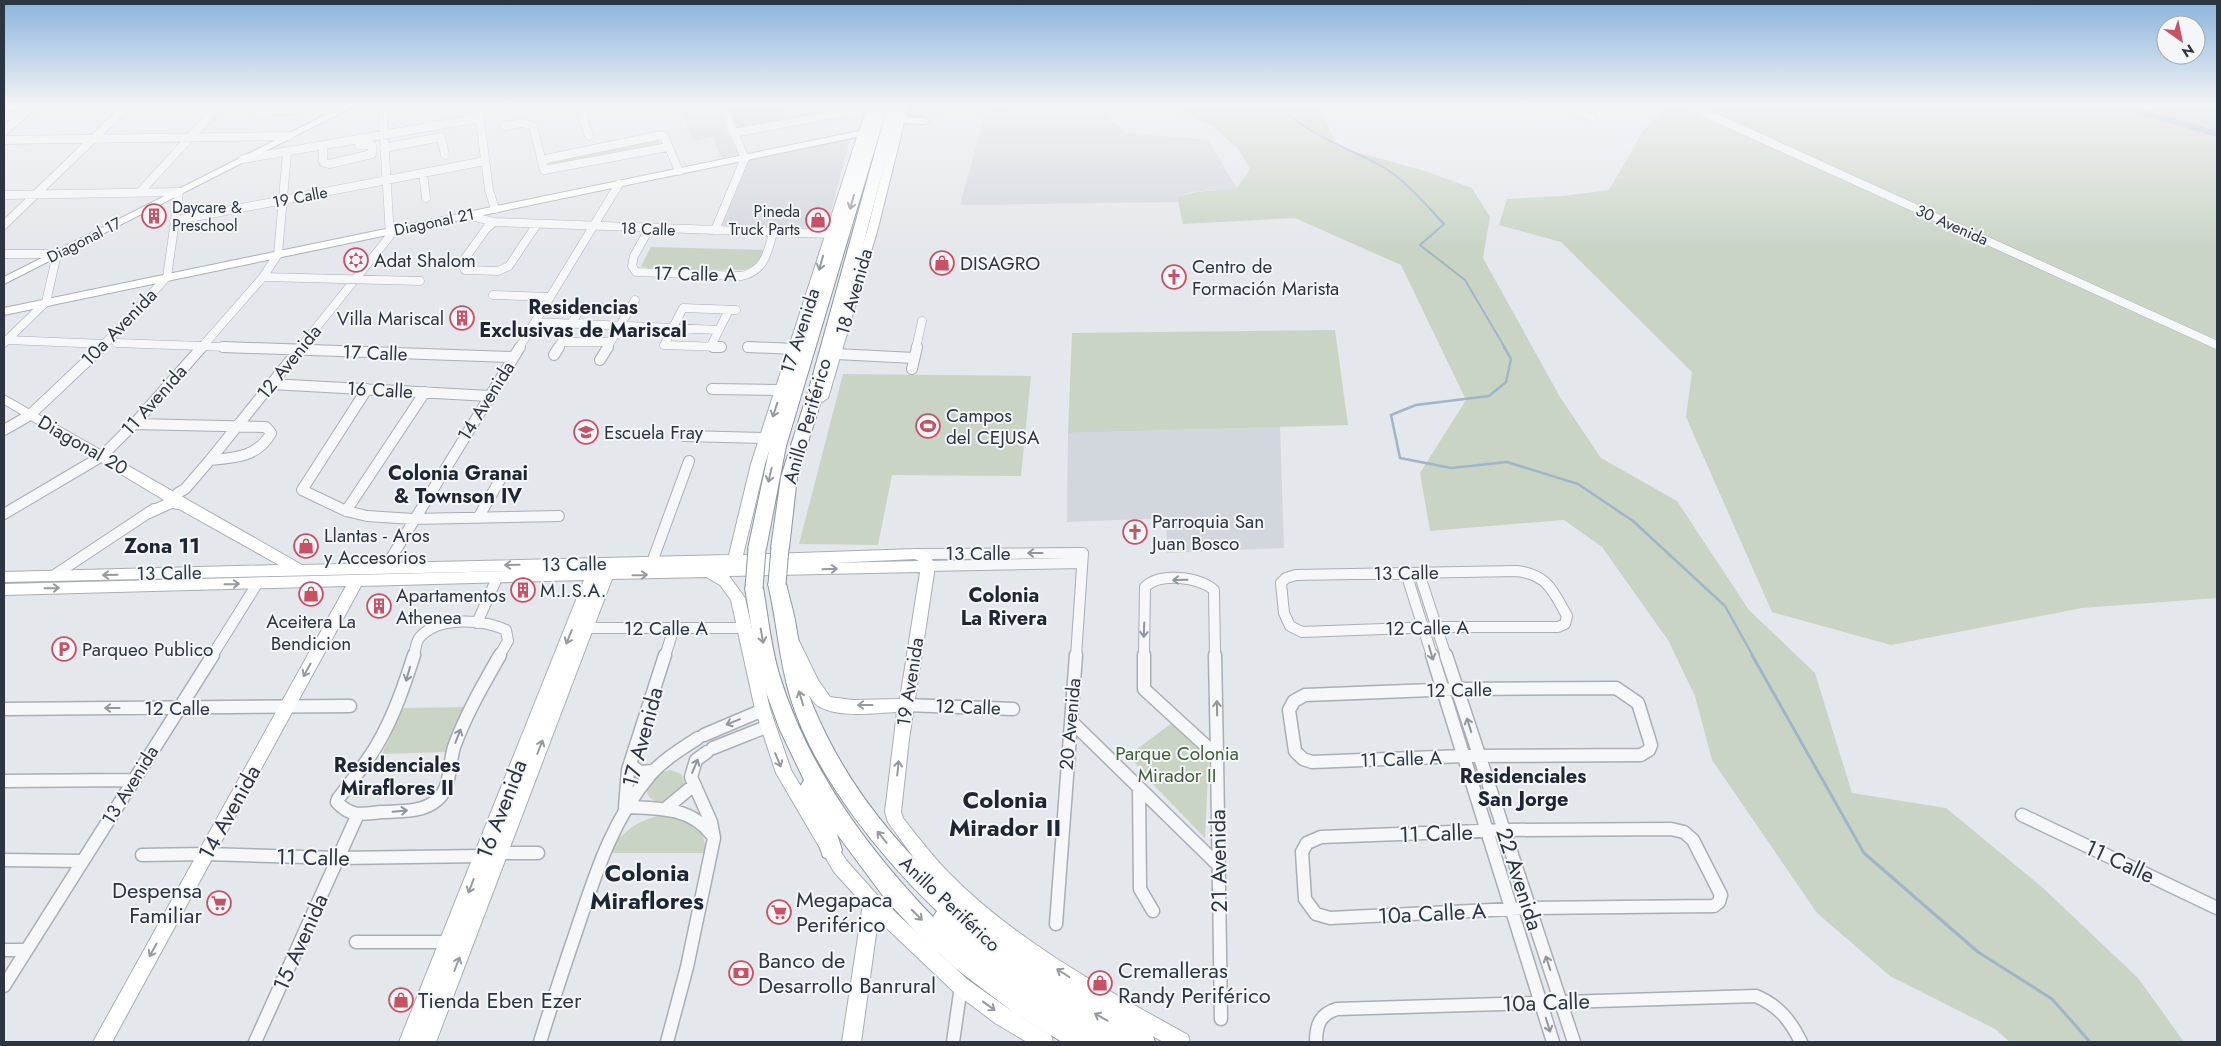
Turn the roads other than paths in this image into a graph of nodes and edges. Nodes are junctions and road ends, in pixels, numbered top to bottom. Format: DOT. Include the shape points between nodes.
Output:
graph roads {
  1 [pos="288,153"];
  2 [pos="77,154"];
  3 [pos="175,154"];
  4 [pos="253,154"];
  5 [pos="282,154"];
  6 [pos="323,154"];
  7 [pos="372,154"];
  8 [pos="384,154"];
  9 [pos="484,154"];
  10 [pos="538,154"];
  11 [pos="570,154"];
  12 [pos="631,154"];
  13 [pos="671,154"];
  14 [pos="743,154"];
  15 [pos="764,154"];
  16 [pos="856,154"];
  17 [pos="863,154"];
  18 [pos="882,154"];
  19 [pos="892,154"];
  20 [pos="1796,154"];
  21 [pos="745,158"];
  22 [pos="243,159"];
  23 [pos="540,160"];
  24 [pos="485,161"];
  25 [pos="679,171"];
  26 [pos="423,173"];
  27 [pos="386,180"];
  28 [pos="619,184"];
  29 [pos="140,192"];
  30 [pos="179,192"];
  31 [pos="35,194"];
  32 [pos="4,195"];
  33 [pos="426,198"];
  34 [pos="282,200"];
  35 [pos="869,203"];
  36 [pos="491,210"];
  37 [pos="467,215"];
  38 [pos="174,221"];
  39 [pos="494,222"];
  40 [pos="4,224"];
  41 [pos="537,224"];
  42 [pos="593,227"];
  43 [pos="649,229"];
  44 [pos="715,230"];
  45 [pos="390,231"];
  46 [pos="773,233"];
  47 [pos="871,233"];
  48 [pos="830,234"];
  49 [pos="4,254"];
  50 [pos="57,254"];
  51 [pos="278,254"];
  52 [pos="167,277"];
  53 [pos="263,277"];
  54 [pos="354,280"];
  55 [pos="420,280"];
  56 [pos="4,281"];
  57 [pos="493,295"];
  58 [pos="550,297"];
  59 [pos="812,297"];
  60 [pos="635,300"];
  61 [pos="46,302"];
  62 [pos="629,309"];
  63 [pos="4,311"];
  64 [pos="922,321"];
  65 [pos="535,322"];
  66 [pos="572,324"];
  67 [pos="619,326"];
  68 [pos="673,328"];
  69 [pos="815,328"];
  70 [pos="719,330"];
  71 [pos="6,341"];
  72 [pos="562,342"];
  73 [pos="609,342"];
  74 [pos="116,343"];
  75 [pos="105,344"];
  76 [pos="2217,345"];
  77 [pos="711,346"];
  78 [pos="201,347"];
  79 [pos="721,347"];
  80 [pos="748,347"];
  81 [pos="795,349"];
  82 [pos="298,350"];
  83 [pos="837,351"];
  84 [pos="554,354"];
  85 [pos="513,357"];
  86 [pos="914,358"];
  87 [pos="600,360"];
  88 [pos="912,369"];
  89 [pos="819,382"];
  90 [pos="271,384"];
  91 [pos="367,389"];
  92 [pos="712,389"];
  93 [pos="782,390"];
  94 [pos="425,392"];
  95 [pos="490,396"];
  96 [pos="4,399"];
  97 [pos="30,414"];
  98 [pos="134,424"];
  99 [pos="238,426"];
  100 [pos="4,430"];
  101 [pos="684,436"];
  102 [pos="766,438"];
  103 [pos="102,456"];
  104 [pos="210,460"];
  105 [pos="689,461"];
  106 [pos="501,478"];
  107 [pos="170,494"];
  108 [pos="188,506"];
  109 [pos="346,511"];
  110 [pos="150,512"];
  111 [pos="4,514"];
  112 [pos="559,516"];
  113 [pos="478,518"];
  114 [pos="413,519"];
  115 [pos="916,554"];
  116 [pos="1082,558"];
  117 [pos="803,559"];
  118 [pos="735,560"];
  119 [pos="652,562"];
  120 [pos="578,564"];
  121 [pos="928,566"];
  122 [pos="385,568"];
  123 [pos="1419,572"];
  124 [pos="711,573"];
  125 [pos="1406,573"];
  126 [pos="309,574"];
  127 [pos="53,576"];
  128 [pos="599,576"];
  129 [pos="4,577"];
  130 [pos="497,578"];
  131 [pos="356,581"];
  132 [pos="256,584"];
  133 [pos="4,589"];
  134 [pos="477,623"];
  135 [pos="1437,627"];
  136 [pos="1543,627"];
  137 [pos="585,628"];
  138 [pos="674,628"];
  139 [pos="746,628"];
  140 [pos="1423,628"];
  141 [pos="787,630"];
  142 [pos="1310,632"];
  143 [pos="1458,689"];
  144 [pos="1442,690"];
  145 [pos="906,705"];
  146 [pos="350,706"];
  147 [pos="287,707"];
  148 [pos="179,708"];
  149 [pos="4,709"];
  150 [pos="1013,709"];
  151 [pos="762,710"];
  152 [pos="1071,721"];
  153 [pos="766,727"];
  154 [pos="797,748"];
  155 [pos="1632,755"];
  156 [pos="1463,756"];
  157 [pos="1479,756"];
  158 [pos="1218,757"];
  159 [pos="631,761"];
  160 [pos="1321,763"];
  161 [pos="652,772"];
  162 [pos="133,780"];
  163 [pos="4,782"];
  164 [pos="694,785"];
  165 [pos="1139,789"];
  166 [pos="625,807"];
  167 [pos="664,810"];
  168 [pos="358,814"];
  169 [pos="2022,815"];
  170 [pos="894,817"];
  171 [pos="1504,830"];
  172 [pos="1487,831"];
  173 [pos="714,838"];
  174 [pos="830,850"];
  175 [pos="500,852"];
  176 [pos="538,853"];
  177 [pos="206,854"];
  178 [pos="142,855"];
  179 [pos="483,856"];
  180 [pos="338,858"];
  181 [pos="4,860"];
  182 [pos="82,861"];
  183 [pos="1217,864"];
  184 [pos="924,885"];
  185 [pos="872,902"];
  186 [pos="1714,906"];
  187 [pos="1530,908"];
  188 [pos="2217,908"];
  189 [pos="1511,909"];
  190 [pos="1153,911"];
  191 [pos="1330,918"];
  192 [pos="1056,924"];
  193 [pos="356,942"];
  194 [pos="449,942"];
  195 [pos="4,950"];
  196 [pos="26,950"];
  197 [pos="4,986"];
  198 [pos="961,986"];
  199 [pos="1560,1001"];
  200 [pos="1541,1002"];
  201 [pos="1221,1019"];
  202 [pos="102,1042"];
  203 [pos="255,1042"];
  204 [pos="410,1042"];
  205 [pos="427,1042"];
  206 [pos="540,1042"];
  207 [pos="668,1042"];
  208 [pos="851,1042"];
  209 [pos="953,1042"];
  210 [pos="1044,1042"];
  211 [pos="1084,1042"];
  212 [pos="1109,1042"];
  213 [pos="1143,1042"];
  214 [pos="1180,1042"];
  215 [pos="1316,1042"];
  216 [pos="1553,1042"];
  217 [pos="1574,1042"];
  218 [pos="1801,1042"];
  1 -- 34 [label="street"];
  2 -- 31 [label="street"];
  3 -- 29 [label="street"];
  4 -- 22 [label="street, Diagonal 17"];
  5 -- 22 [label="street"];
  6 -- 7 [label="street" via="324,163 333,164"];
  8 -- 27 [label="street"];
  9 -- 24 [label="street"];
  10 -- 23 [label="street"];
  11 -- 23 [label="street"];
  12 -- 23 [label="street" via="544,170"];
  13 -- 25 [label="street"];
  14 -- 21 [label="street"];
  15 -- 21 [label="street, Diagonal 21"];
  16 -- 48 [label="street, 17 Avenida"];
  17 -- 69 [label="highway, Anillo Periférico, one-way"];
  18 -- 35 [label="highway, Anillo Periférico"];
  19 -- 47 [label="street, 18 Avenida"];
  20 -- 76 [label="street, 30 Avenida"];
  21 -- 25 [label="street, Diagonal 21"];
  21 -- 44 [label="street"];
  22 -- 30 [label="street, Diagonal 17"];
  24 -- 26 [label="street, 19 Calle"];
  24 -- 36 [label="street"];
  25 -- 28 [label="street, Diagonal 21"];
  26 -- 27 [label="street, 19 Calle"];
  26 -- 33 [label="street"];
  27 -- 34 [label="street, 19 Calle"];
  27 -- 45 [label="street"];
  28 -- 36 [label="street, Diagonal 21"];
  28 -- 42 [label="street, 14 Avenida"];
  29 -- 30 [label="street"];
  29 -- 31 [label="street"];
  30 -- 38 [label="street, 10a Avenida"];
  30 -- 50 [label="street, Diagonal 17"];
  31 -- 32 [label="street"];
  31 -- 40 [label="street"];
  34 -- 38 [label="street, 19 Calle"];
  34 -- 51 [label="street"];
  35 -- 47 [label="highway"];
  35 -- 89 [label="highway, Anillo Periférico"];
  36 -- 37 [label="street, Diagonal 21"];
  36 -- 39 [label="street"];
  37 -- 39 [label="street, 18 Calle"];
  37 -- 45 [label="street, Diagonal 21"];
  38 -- 52 [label="street, 10a Avenida"];
  39 -- 41 [label="street, 18 Calle"];
  39 -- 41 [label="street" via="461,264 465,270 498,271 509,266"];
  41 -- 42 [label="street, 18 Calle"];
  42 -- 43 [label="street, 18 Calle"];
  42 -- 58 [label="street, 14 Avenida"];
  43 -- 44 [label="street, 18 Calle"];
  43 -- 46 [label="street, 17 Calle A" via="634,256 632,266 636,272 722,276 754,274 761,269"];
  44 -- 46 [label="street, 18 Calle"];
  45 -- 51 [label="street, Diagonal 21"];
  45 -- 54 [label="street, 12 Avenida" via="390,236"];
  46 -- 48 [label="street, 18 Calle"];
  47 -- 83 [label="street, 18 Avenida"];
  48 -- 59 [label="street, 17 Avenida, one-way"];
  49 -- 50 [label="street"];
  50 -- 56 [label="street, Diagonal 17"];
  50 -- 61 [label="street"];
  51 -- 52 [label="street, Diagonal 21"];
  51 -- 53 [label="street, 11 Avenida"];
  52 -- 61 [label="street, Diagonal 21"];
  52 -- 75 [label="street, 10a Avenida"];
  53 -- 54 [label="street"];
  53 -- 78 [label="street, 11 Avenida"];
  54 -- 55 [label="street"];
  54 -- 82 [label="street, 12 Avenida"];
  57 -- 58 [label="street"];
  58 -- 65 [label="street, 14 Avenida"];
  59 -- 69 [label="highway"];
  59 -- 81 [label="street, 17 Avenida"];
  60 -- 62 [label="street"];
  61 -- 63 [label="street, Diagonal 21"];
  61 -- 71 [label="street"];
  62 -- 66 [label="street" via="581,307"];
  62 -- 67 [label="street"];
  64 -- 86 [label="street"];
  65 -- 66 [label="street"];
  65 -- 85 [label="street, 14 Avenida"];
  66 -- 67 [label="street"];
  66 -- 72 [label="street"];
  67 -- 68 [label="street"];
  67 -- 73 [label="street"];
  68 -- 70 [label="street"];
  68 -- 70 [label="street" via="683,308 732,310"];
  68 -- 77 [label="street" via="664,345"];
  69 -- 154 [label="highway, Anillo Periférico, one-way, bridge" via="772,470 757,549 754,588 772,683"];
  70 -- 77 [label="street"];
  71 -- 75 [label="street"];
  72 -- 73 [label="street"];
  72 -- 84 [label="street"];
  73 -- 87 [label="street"];
  74 -- 78 [label="street, 17 Calle"];
  75 -- 97 [label="street, 10a Avenida"];
  77 -- 79 [label="street"];
  78 -- 82 [label="street, 17 Calle"];
  78 -- 98 [label="street, 11 Avenida"];
  80 -- 81 [label="street"];
  81 -- 93 [label="street, 17 Avenida"];
  82 -- 85 [label="street, 17 Calle"];
  82 -- 90 [label="street, 12 Avenida"];
  83 -- 86 [label="street"];
  83 -- 89 [label="highway"];
  83 -- 117 [label="street, 18 Avenida" via="797,477 788,544 792,553"];
  85 -- 95 [label="street, 14 Avenida"];
  86 -- 88 [label="street"];
  89 -- 141 [label="highway, Anillo Periférico, bridge" via="789,476 777,584"];
  90 -- 91 [label="street, 16 Calle"];
  90 -- 99 [label="street, 12 Avenida"];
  91 -- 94 [label="street, 16 Calle"];
  91 -- 109 [label="street" via="302,490"];
  92 -- 93 [label="street"];
  93 -- 102 [label="street, 17 Avenida, one-way"];
  94 -- 95 [label="street, 16 Calle"];
  94 -- 109 [label="street"];
  95 -- 114 [label="street, 14 Avenida"];
  96 -- 97 [label="street, Diagonal 20"];
  97 -- 100 [label="street, 10a Avenida"];
  97 -- 103 [label="street, Diagonal 20"];
  98 -- 99 [label="street"];
  98 -- 103 [label="street, 11 Avenida"];
  99 -- 104 [label="street, 12 Avenida"];
  99 -- 104 [label="street" via="266,427 271,433 267,444 241,458"];
  101 -- 102 [label="street"];
  102 -- 118 [label="street, 17 Avenida"];
  103 -- 107 [label="street, Diagonal 20"];
  103 -- 111 [label="street, 11 Avenida"];
  104 -- 107 [label="street, 12 Avenida" via="185,489"];
  105 -- 119 [label="street"];
  106 -- 113 [label="street"];
  107 -- 108 [label="street, Diagonal 20"];
  107 -- 110 [label="street, 12 Avenida"];
  107 -- 126 [label="street, Diagonal 20"];
  108 -- 110 [label="street" via="170,503"];
  108 -- 126 [label="street, Diagonal 20"];
  109 -- 114 [label="street"];
  110 -- 127 [label="street, 12 Avenida"];
  112 -- 113 [label="street"];
  113 -- 114 [label="street"];
  114 -- 122 [label="street, 14 Avenida"];
  116 -- 115 [label="street, 13 Calle, one-way"];
  115 -- 117 [label="street, 13 Calle"];
  115 -- 121 [label="street" via="924,557"];
  116 -- 121 [label="street, 13 Calle"];
  116 -- 152 [label="street, 20 Avenida"];
  117 -- 118 [label="street, 13 Calle"];
  118 -- 119 [label="street, 13 Calle"];
  119 -- 120 [label="street, 13 Calle"];
  120 -- 122 [label="street, 13 Calle, one-way"];
  120 -- 128 [label="street" via="605,570"];
  124 -- 121 [label="street, 13 Calle, one-way"];
  121 -- 145 [label="street, 19 Avenida"];
  122 -- 126 [label="street, 13 Calle"];
  123 -- 125 [label="street, 13 Calle"];
  123 -- 135 [label="street, 22 Avenida"];
  123 -- 136 [label="street, 13 Calle" via="1534,572 1543,577 1567,616 1561,626"];
  128 -- 124 [label="street, 13 Calle, one-way"];
  124 -- 139 [label="street" via="732,589 738,598"];
  125 -- 140 [label="street, 22 Avenida"];
  125 -- 142 [label="street, 13 Calle" via="1296,575 1286,578 1281,583 1286,622 1295,631"];
  126 -- 127 [label="street, 13 Calle, one-way"];
  126 -- 131 [label="street, 13 Calle"];
  126 -- 132 [label="street, 13 Calle"];
  127 -- 129 [label="street, 13 Calle"];
  128 -- 130 [label="street, 13 Calle"];
  128 -- 137 [label="street, 16 Avenida"];
  128 -- 179 [label="street, 16 Avenida, one-way"];
  130 -- 131 [label="street, 13 Calle"];
  130 -- 134 [label="street"];
  131 -- 147 [label="street, 14 Avenida, one-way"];
  133 -- 132 [label="street, 13 Calle, one-way"];
  132 -- 148 [label="street, 13 Avenida"];
  134 -- 168 [label="street, one-way" via="446,623 428,631 416,643 403,691 376,747 340,793 337,802 344,811"];
  168 -- 134 [label="street, one-way" via="420,809 439,799 462,727 506,645 507,632 503,628"];
  135 -- 136 [label="street, 12 Calle A"];
  135 -- 140 [label="street, 12 Calle A"];
  135 -- 143 [label="street, 22 Avenida"];
  137 -- 138 [label="street, 12 Calle A"];
  175 -- 137 [label="street, 16 Avenida, one-way"];
  138 -- 139 [label="street, 12 Calle A"];
  138 -- 159 [label="street, 17 Avenida"];
  139 -- 151 [label="street"];
  140 -- 142 [label="street, 12 Calle A"];
  140 -- 144 [label="street, 22 Avenida, one-way"];
  145 -- 141 [label="street, 12 Calle, one-way" via="825,702"];
  184 -- 141 [label="highway, Anillo Periférico, one-way" via="858,805 823,745 802,705"];
  143 -- 144 [label="street, 12 Calle"];
  143 -- 155 [label="street, 12 Calle" via="1613,688 1638,703 1650,742 1647,752"];
  157 -- 143 [label="street, 22 Avenida, one-way"];
  144 -- 156 [label="street, 22 Avenida"];
  144 -- 160 [label="street, 12 Calle" via="1305,696 1294,701 1289,710 1295,751 1306,761"];
  145 -- 150 [label="street, 12 Calle"];
  170 -- 145 [label="street, 19 Avenida, one-way"];
  146 -- 147 [label="street, 12 Calle"];
  147 -- 148 [label="street, 12 Calle"];
  147 -- 177 [label="street, 14 Avenida"];
  148 -- 149 [label="street, 12 Calle, one-way"];
  148 -- 162 [label="street, 13 Avenida"];
  151 -- 153 [label="street"];
  151 -- 161 [label="street, one-way" via="701,736"];
  152 -- 165 [label="street"];
  152 -- 192 [label="street, 20 Avenida"];
  164 -- 153 [label="street, one-way" via="691,777 696,760 710,750"];
  153 -- 174 [label="street, one-way" via="784,773"];
  154 -- 174 [label="highway"];
  154 -- 211 [label="highway, Anillo Periférico, one-way" via="819,790 891,889 1001,990"];
  155 -- 157 [label="street, 11 Calle A"];
  156 -- 157 [label="street, 11 Calle A"];
  156 -- 160 [label="street, 11 Calle A"];
  156 -- 172 [label="street, 22 Avenida"];
  157 -- 171 [label="street, 22 Avenida"];
  158 -- 158 [label="street, 21 Avenida, one-way" via="1214,590 1210,584 1200,580 1150,583 1145,587 1144,689"];
  158 -- 183 [label="street, 21 Avenida"];
  159 -- 161 [label="street" via="640,772"];
  159 -- 166 [label="street, 17 Avenida"];
  161 -- 166 [label="street"];
  162 -- 163 [label="street"];
  162 -- 182 [label="street, 13 Avenida"];
  164 -- 167 [label="street"];
  164 -- 173 [label="street" via="711,822"];
  165 -- 183 [label="street"];
  165 -- 190 [label="street" via="1140,888"];
  166 -- 167 [label="street"];
  166 -- 206 [label="street, 17 Avenida" via="599,858"];
  167 -- 173 [label="street" via="676,810 695,817"];
  168 -- 180 [label="street, 15 Avenida"];
  169 -- 188 [label="street, 11 Calle"];
  214 -- 170 [label="street, Anillo Periférico, one-way" via="1052,966 987,917 945,881"];
  171 -- 172 [label="street, 11 Calle"];
  171 -- 186 [label="street, 11 Calle" via="1671,829 1684,832 1695,842 1721,895"];
  171 -- 187 [label="street, 22 Avenida"];
  172 -- 189 [label="street, 22 Avenida"];
  172 -- 191 [label="street, 11 Calle" via="1321,837 1307,843 1302,852 1305,899 1316,914"];
  173 -- 207 [label="street"];
  174 -- 185 [label="street"];
  175 -- 176 [label="street"];
  205 -- 175 [label="street, 16 Avenida, one-way"];
  177 -- 178 [label="street, 11 Calle"];
  177 -- 180 [label="street, 11 Calle"];
  177 -- 202 [label="street, 14 Avenida, one-way"];
  179 -- 180 [label="street, 11 Calle"];
  179 -- 194 [label="street, 16 Avenida, one-way"];
  180 -- 203 [label="street, 15 Avenida"];
  181 -- 182 [label="street"];
  182 -- 196 [label="street, 13 Avenida"];
  183 -- 201 [label="street, 21 Avenida"];
  184 -- 212 [label="highway" via="940,915 995,969 1038,1001"];
  213 -- 184 [label="highway, Anillo Periférico, one-way" via="1032,974 964,922"];
  185 -- 198 [label="street"];
  185 -- 208 [label="street"];
  186 -- 187 [label="street, 10a Calle A"];
  187 -- 189 [label="street, 10a Calle A"];
  199 -- 187 [label="street, 22 Avenida, one-way"];
  189 -- 191 [label="street, 10a Calle A"];
  189 -- 200 [label="street, 22 Avenida"];
  193 -- 194 [label="street"];
  194 -- 204 [label="street, 16 Avenida"];
  195 -- 196 [label="street"];
  196 -- 197 [label="street, 13 Avenida"];
  198 -- 209 [label="street"];
  198 -- 210 [label="street, one-way"];
  199 -- 200 [label="street, 10a Calle"];
  199 -- 217 [label="street, 22 Avenida"];
  199 -- 218 [label="street, 10a Calle" via="1756,996 1786,1014"];
  200 -- 215 [label="street, 10a Calle" via="1337,1009 1325,1013 1318,1021"];
  200 -- 216 [label="street, 22 Avenida, one-way"];
}
